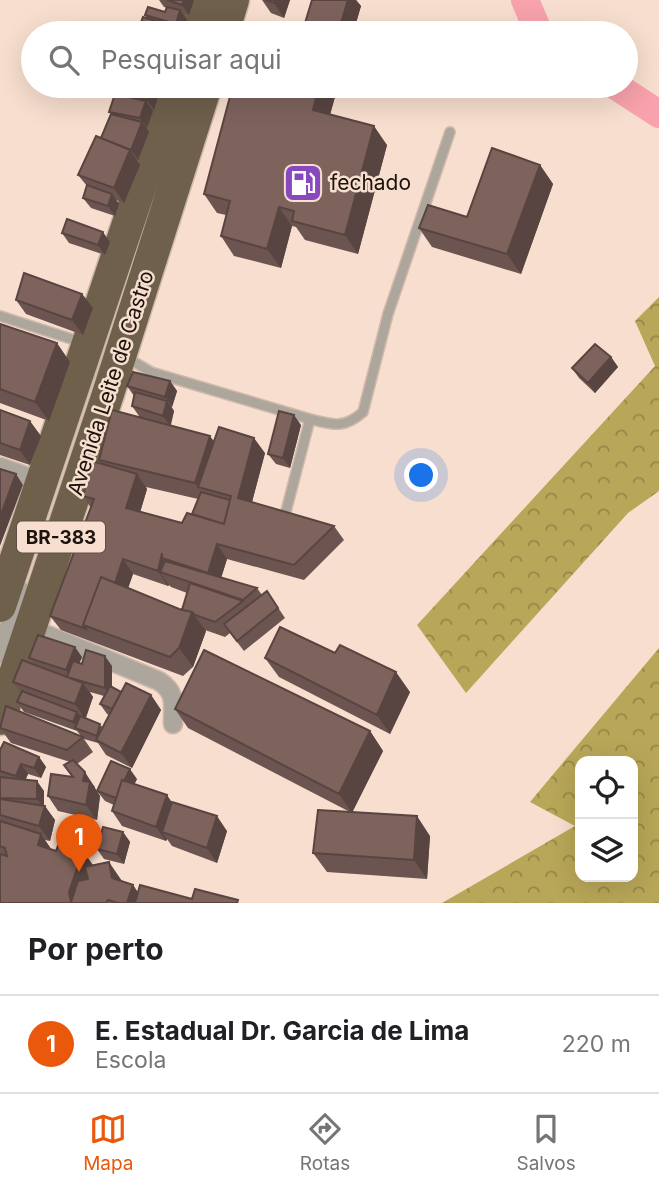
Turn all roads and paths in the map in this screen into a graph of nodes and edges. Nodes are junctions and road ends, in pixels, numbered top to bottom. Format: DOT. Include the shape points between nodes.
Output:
graph roads {
  1 [pos="202,0"];
  2 [pos="218,0"];
  3 [pos="233,0"];
  4 [pos="195,21"];
  5 [pos="211,21"];
  6 [pos="227,21"];
  7 [pos="171,98"];
  8 [pos="185,98"];
  9 [pos="201,98"];
  10 [pos="450,132"];
  11 [pos="0,316"];
  12 [pos="106,350"];
  13 [pos="310,419"];
  14 [pos="0,467"];
  15 [pos="42,482"];
  16 [pos="284,519"];
  17 [pos="10,618"];
  18 [pos="0,654"];
  19 [pos="0,719"];
  20 [pos="173,724"];
  1 -- 4 [label="highway"];
  2 -- 5 [label="street"];
  3 -- 6 [label="highway"];
  7 -- 12 [label="highway, Avenida Leite de Castro / BR-383"];
  8 -- 12 [label="street"];
  9 -- 12 [label="highway, Avenida Leite de Castro / BR-383"];
  10 -- 13 [label="lane" via="388,314 363,412 352,422 334,425"];
  11 -- 12 [label="lane"];
  12 -- 13 [label="lane" via="151,372"];
  12 -- 15 [label="highway, Avenida Leite de Castro / BR-383"];
  12 -- 17 [label="highway, Avenida Leite de Castro / BR-383"];
  13 -- 16 [label="lane"];
  14 -- 15 [label="street"];
  15 -- 17 [label="highway, Avenida Leite de Castro / BR-383"];
  17 -- 18 [label="street"];
  17 -- 19 [label="highway, Avenida Leite de Castro / BR-383"];
  17 -- 20 [label="street" via="159,681 173,697"];
}
